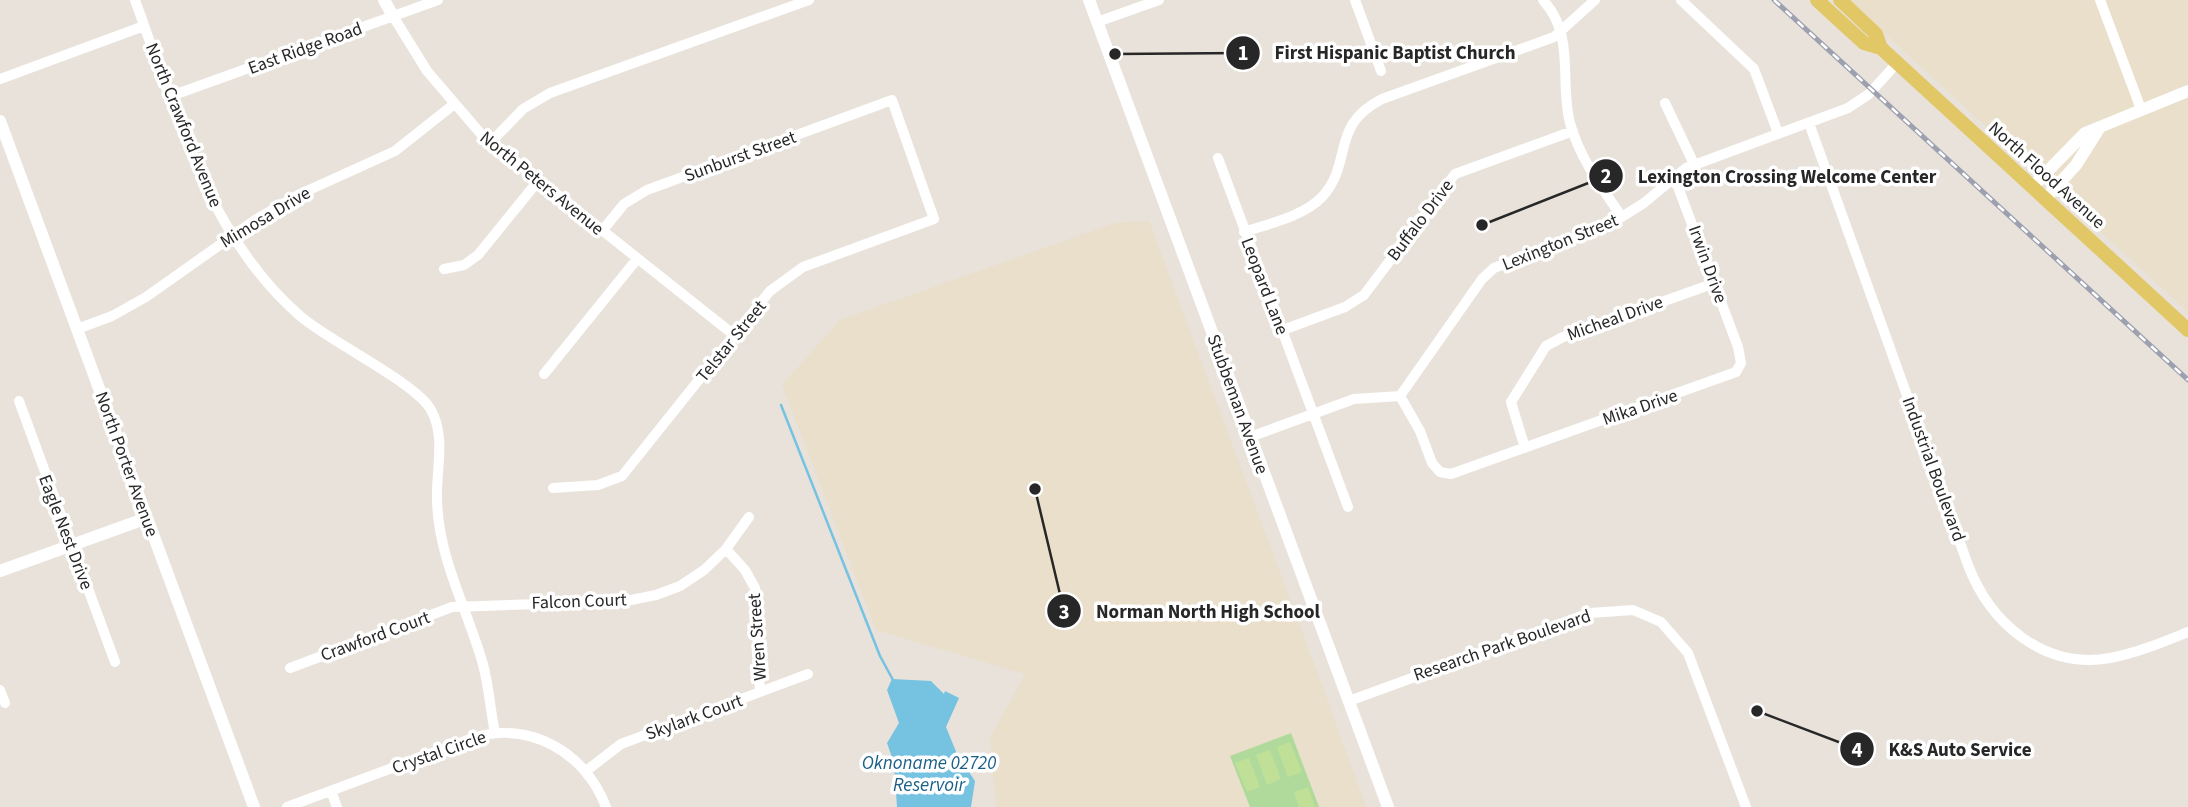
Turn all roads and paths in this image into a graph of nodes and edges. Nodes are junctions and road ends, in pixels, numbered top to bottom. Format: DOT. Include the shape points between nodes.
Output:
graph roads {
  1 [pos="135,0"];
  2 [pos="384,0"];
  3 [pos="438,0"];
  4 [pos="809,0"];
  5 [pos="1088,0"];
  6 [pos="1159,0"];
  7 [pos="1355,0"];
  8 [pos="1543,0"];
  9 [pos="1595,0"];
  10 [pos="1681,0"];
  11 [pos="1817,0"];
  12 [pos="1839,0"];
  13 [pos="2100,0"];
  14 [pos="393,16"];
  15 [pos="1097,22"];
  16 [pos="145,26"];
  17 [pos="1562,33"];
  18 [pos="1881,48"];
  19 [pos="1897,63"];
  20 [pos="1381,71"];
  21 [pos="0,79"];
  22 [pos="2188,91"];
  23 [pos="171,96"];
  24 [pos="1665,103"];
  25 [pos="453,105"];
  26 [pos="2141,109"];
  27 [pos="0,121"];
  28 [pos="1809,122"];
  29 [pos="2101,127"];
  30 [pos="1573,131"];
  31 [pos="1778,133"];
  32 [pos="490,143"];
  33 [pos="1218,158"];
  34 [pos="1694,164"];
  35 [pos="1671,177"];
  36 [pos="538,181"];
  37 [pos="2032,187"];
  38 [pos="2046,199"];
  39 [pos="1622,217"];
  40 [pos="934,219"];
  41 [pos="602,231"];
  42 [pos="1244,232"];
  43 [pos="233,236"];
  44 [pos="637,258"];
  45 [pos="444,269"];
  46 [pos="1715,283"];
  47 [pos="77,329"];
  48 [pos="1283,330"];
  49 [pos="2188,330"];
  50 [pos="734,335"];
  51 [pos="1740,354"];
  52 [pos="544,374"];
  53 [pos="1400,396"];
  54 [pos="19,401"];
  55 [pos="1314,414"];
  56 [pos="1250,437"];
  57 [pos="1525,448"];
  58 [pos="553,488"];
  59 [pos="1348,507"];
  60 [pos="749,517"];
  61 [pos="147,518"];
  62 [pos="71,545"];
  63 [pos="726,549"];
  64 [pos="0,571"];
  65 [pos="462,606"];
  66 [pos="2188,632"];
  67 [pos="115,662"];
  68 [pos="289,668"];
  69 [pos="808,674"];
  70 [pos="0,690"];
  71 [pos="760,692"];
  72 [pos="1349,701"];
  73 [pos="5,704"];
  74 [pos="495,733"];
  75 [pos="586,771"];
  76 [pos="331,791"];
  77 [pos="254,807"];
  78 [pos="287,807"];
  79 [pos="337,807"];
  80 [pos="606,807"];
  81 [pos="1388,807"];
  82 [pos="1746,807"];
  1 -- 16 [label="street, North Crawford Avenue"];
  2 -- 14 [label="street, North Peters Avenue"];
  3 -- 14 [label="street, East Ridge Road"];
  4 -- 32 [label="street" via="550,93 523,109"];
  5 -- 15 [label="street, Stubbeman Avenue"];
  6 -- 15 [label="street"];
  7 -- 20 [label="street"];
  8 -- 17 [label="street"];
  9 -- 17 [label="street"];
  10 -- 31 [label="street" via="1754,69"];
  11 -- 18 [label="main road, North Flood Avenue" via="1864,43"];
  12 -- 18 [label="main road, North Flood Avenue" via="1876,33"];
  13 -- 26 [label="street"];
  14 -- 23 [label="street, East Ridge Road"];
  14 -- 25 [label="street, North Peters Avenue"];
  15 -- 56 [label="street, Stubbeman Avenue"];
  16 -- 21 [label="street"];
  16 -- 23 [label="street, North Crawford Avenue"];
  17 -- 30 [label="street"];
  17 -- 42 [label="street" via="1365,109 1348,129 1333,179 1321,198 1302,211"];
  18 -- 19 [label="main road, North Flood Avenue"];
  19 -- 28 [label="street, Lexington Street" via="1856,103"];
  19 -- 37 [label="main road, North Flood Avenue"];
  22 -- 26 [label="street"];
  23 -- 43 [label="street, North Crawford Avenue" via="206,189"];
  24 -- 34 [label="street"];
  25 -- 32 [label="street, North Peters Avenue"];
  25 -- 43 [label="street, Mimosa Drive" via="395,151 306,191"];
  26 -- 29 [label="street"];
  27 -- 47 [label="street, North Porter Avenue"];
  28 -- 31 [label="street, Lexington Street"];
  28 -- 66 [label="street, Industrial Boulevard" via="1972,575 1987,604 2022,638 2079,659 2123,655"];
  29 -- 37 [label="street" via="2085,132"];
  29 -- 38 [label="street"];
  30 -- 39 [label="street" via="1592,173"];
  30 -- 48 [label="street, Buffalo Drive" via="1455,174 1364,295"];
  31 -- 34 [label="street, Lexington Street"];
  32 -- 36 [label="street, North Peters Avenue"];
  33 -- 42 [label="street, Leopard Lane"];
  34 -- 35 [label="street, Lexington Street"];
  35 -- 39 [label="street, Lexington Street"];
  35 -- 46 [label="street, Irwin Drive"];
  36 -- 41 [label="street, North Peters Avenue"];
  36 -- 45 [label="street" via="478,255 464,265"];
  37 -- 38 [label="main road, North Flood Avenue"];
  38 -- 49 [label="main road, North Flood Avenue"];
  39 -- 53 [label="street, Lexington Street" via="1494,268"];
  40 -- 41 [label="street, Sunburst Street" via="892,100 647,190 624,204"];
  40 -- 50 [label="street, Telstar Street" via="795,270 770,291"];
  41 -- 44 [label="street, North Peters Avenue"];
  42 -- 48 [label="street, Leopard Lane"];
  43 -- 47 [label="street, Mimosa Drive" via="146,297"];
  43 -- 65 [label="street, North Crawford Avenue" via="271,287 299,315 429,405 438,428 439,532"];
  44 -- 50 [label="street, North Peters Avenue"];
  44 -- 52 [label="street"];
  46 -- 51 [label="street, Irwin Drive"];
  46 -- 57 [label="street, Micheal Drive" via="1546,346 1511,402"];
  47 -- 61 [label="street, North Porter Avenue"];
  48 -- 55 [label="street, Leopard Lane"];
  50 -- 58 [label="street, Telstar Street" via="622,475 598,485"];
  51 -- 57 [label="street, Mika Drive" via="1740,367 1730,376"];
  53 -- 55 [label="street" via="1364,396"];
  53 -- 57 [label="street, Mika Drive" via="1440,472 1457,473"];
  54 -- 62 [label="street, Eagle Nest Drive"];
  55 -- 56 [label="street"];
  55 -- 59 [label="street, Leopard Lane"];
  56 -- 72 [label="street, Stubbeman Avenue"];
  60 -- 63 [label="street, Falcon Court"];
  61 -- 62 [label="street"];
  61 -- 77 [label="street, North Porter Avenue"];
  62 -- 64 [label="street"];
  62 -- 67 [label="street, Eagle Nest Drive"];
  63 -- 65 [label="street, Falcon Court" via="680,586 642,599"];
  63 -- 71 [label="street, Wren Street" via="755,588"];
  65 -- 68 [label="street, Crawford Court"];
  65 -- 74 [label="street, North Crawford Avenue" via="484,670"];
  69 -- 71 [label="street, Skylark Court"];
  70 -- 73 [label="street"];
  71 -- 75 [label="street, Skylark Court" via="621,744"];
  72 -- 81 [label="street, Stubbeman Avenue"];
  72 -- 82 [label="street, Research Park Boulevard" via="1590,613 1633,610 1661,622 1688,653"];
  74 -- 75 [label="street, Crystal Circle" via="549,743"];
  74 -- 76 [label="street, Crystal Circle"];
  75 -- 80 [label="street, Crystal Circle"];
  76 -- 78 [label="street, Crystal Circle"];
  76 -- 79 [label="street"];
}
